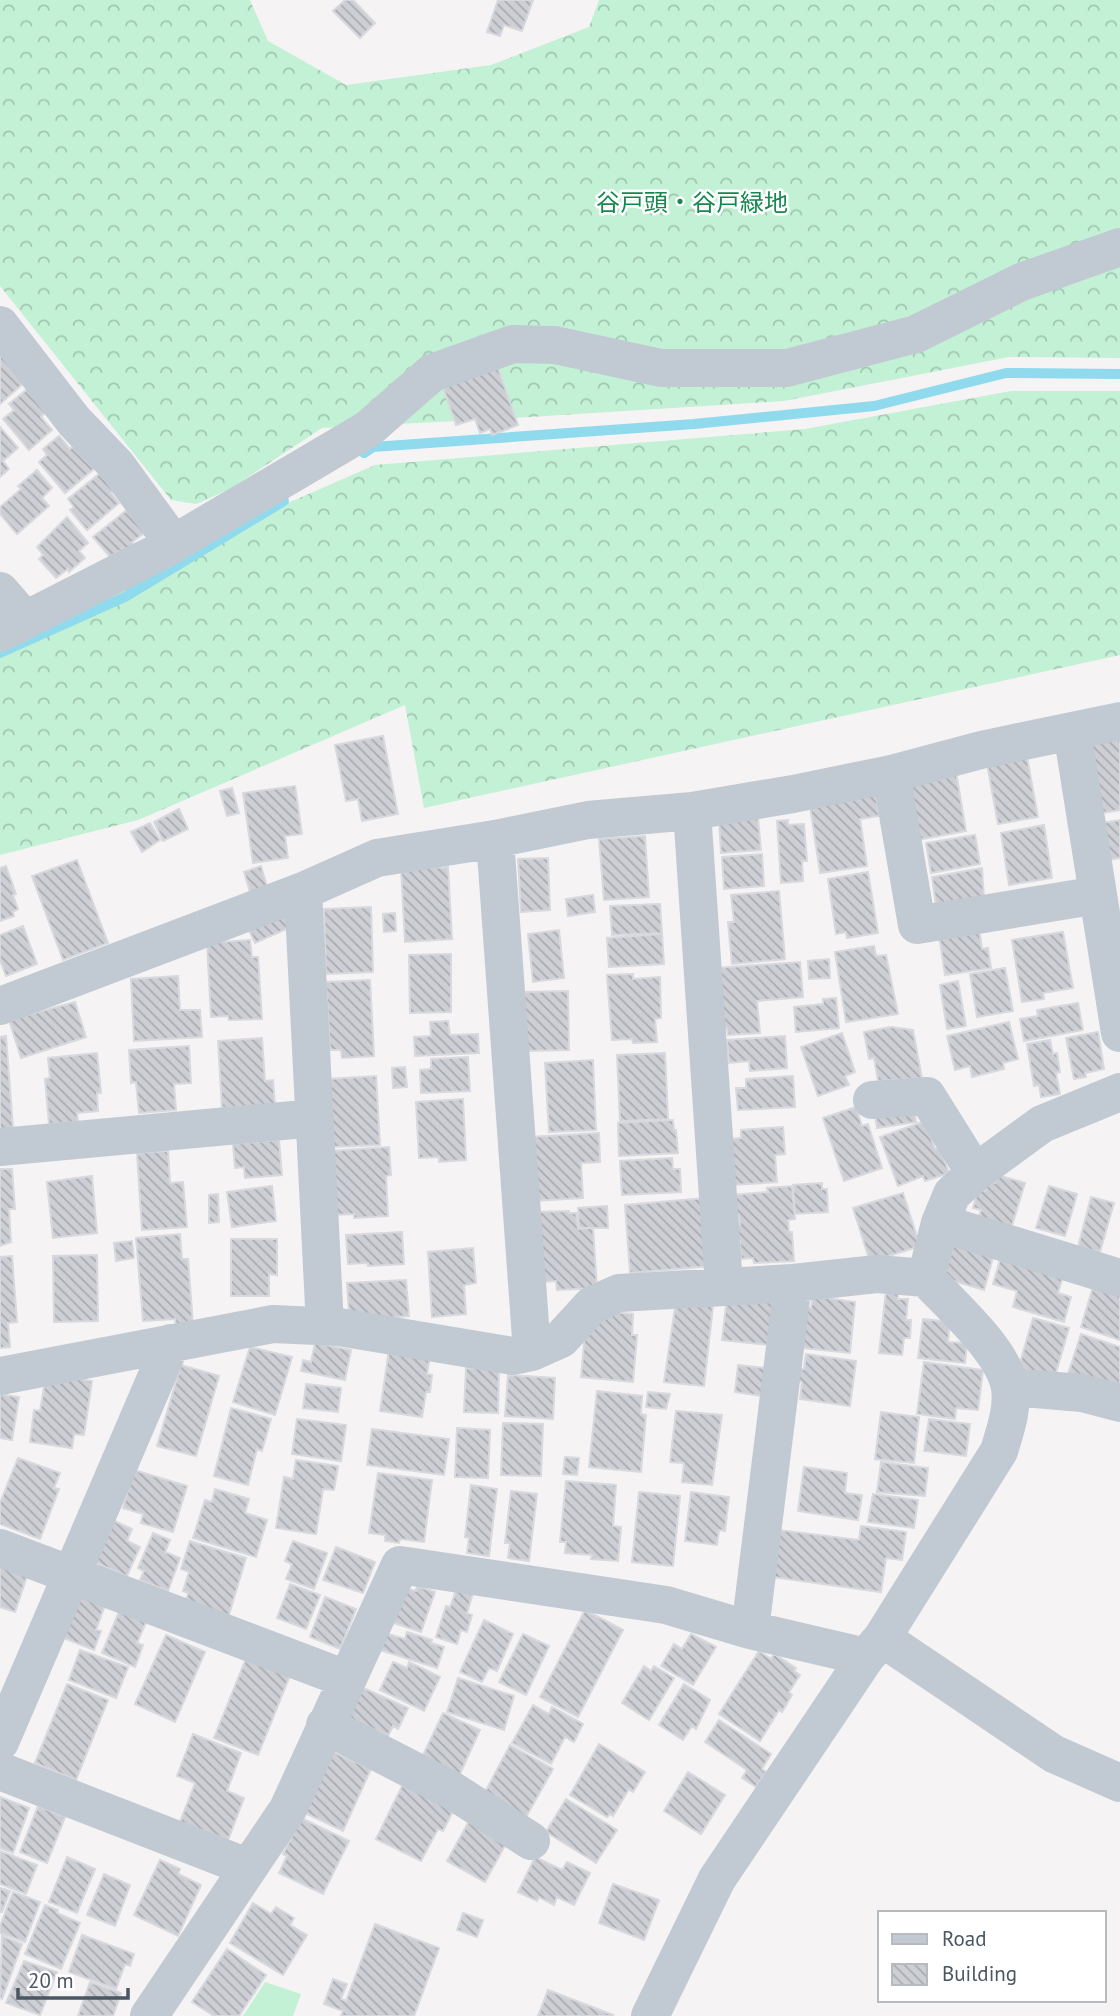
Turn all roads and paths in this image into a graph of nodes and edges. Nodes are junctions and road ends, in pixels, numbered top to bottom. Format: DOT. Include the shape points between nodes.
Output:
graph roads {
  1 [pos="1120,247"];
  2 [pos="0,325"];
  3 [pos="174,544"];
  4 [pos="0,591"];
  5 [pos="13,626"];
  6 [pos="1120,721"];
  7 [pos="1072,732"];
  8 [pos="891,774"];
  9 [pos="692,811"];
  10 [pos="495,839"];
  11 [pos="303,891"];
  12 [pos="1098,895"];
  13 [pos="0,1006"];
  14 [pos="1120,1033"];
  15 [pos="1120,1092"];
  16 [pos="872,1100"];
  17 [pos="315,1118"];
  18 [pos="0,1147"];
  19 [pos="975,1173"];
  20 [pos="940,1223"];
  21 [pos="926,1278"];
  22 [pos="1120,1278"];
  23 [pos="793,1283"];
  24 [pos="724,1286"];
  25 [pos="326,1326"];
  26 [pos="171,1343"];
  27 [pos="532,1352"];
  28 [pos="0,1376"];
  29 [pos="1010,1387"];
  30 [pos="1120,1404"];
  31 [pos="0,1548"];
  32 [pos="72,1575"];
  33 [pos="750,1630"];
  34 [pos="874,1647"];
  35 [pos="346,1679"];
  36 [pos="325,1725"];
  37 [pos="0,1742"];
  38 [pos="0,1772"];
  39 [pos="1120,1783"];
  40 [pos="531,1842"];
  41 [pos="247,1867"];
  42 [pos="149,2016"];
  43 [pos="650,2016"];
  1 -- 3 [label="street" via="1021,282 916,334 787,368 661,368 555,345 513,344 432,373 368,429"];
  2 -- 3 [label="street" via="74,421 117,466"];
  3 -- 5 [label="street"];
  4 -- 5 [label="street"];
  6 -- 7 [label="street"];
  7 -- 8 [label="street"];
  7 -- 12 [label="street"];
  8 -- 9 [label="street"];
  8 -- 12 [label="street" via="916,925"];
  9 -- 10 [label="street" via="588,820"];
  9 -- 24 [label="street"];
  10 -- 11 [label="street" via="377,858"];
  10 -- 27 [label="street"];
  11 -- 13 [label="street"];
  11 -- 17 [label="street"];
  12 -- 14 [label="street"];
  15 -- 19 [label="street" via="1042,1124"];
  16 -- 19 [label="street" via="928,1096"];
  17 -- 18 [label="street"];
  17 -- 25 [label="street"];
  19 -- 20 [label="street" via="952,1194"];
  20 -- 21 [label="street"];
  20 -- 22 [label="street"];
  21 -- 23 [label="street" via="877,1274"];
  21 -- 29 [label="street" via="995,1352"];
  23 -- 24 [label="street"];
  23 -- 33 [label="street"];
  24 -- 27 [label="street" via="619,1293 592,1305 561,1339"];
  25 -- 26 [label="street" via="273,1324"];
  25 -- 27 [label="street" via="513,1356"];
  26 -- 28 [label="street"];
  26 -- 32 [label="street"];
  29 -- 30 [label="street" via="1082,1393"];
  29 -- 34 [label="street" via="1008,1420 999,1451"];
  31 -- 32 [label="street"];
  32 -- 35 [label="street"];
  32 -- 37 [label="street"];
  33 -- 34 [label="street"];
  33 -- 35 [label="street" via="666,1605 400,1565"];
  34 -- 39 [label="street" via="1054,1754"];
  34 -- 43 [label="street" via="717,1879"];
  35 -- 36 [label="street"];
  36 -- 40 [label="street" via="453,1791"];
  36 -- 41 [label="street" via="288,1810"];
  38 -- 41 [label="street"];
  41 -- 42 [label="street"];
}
